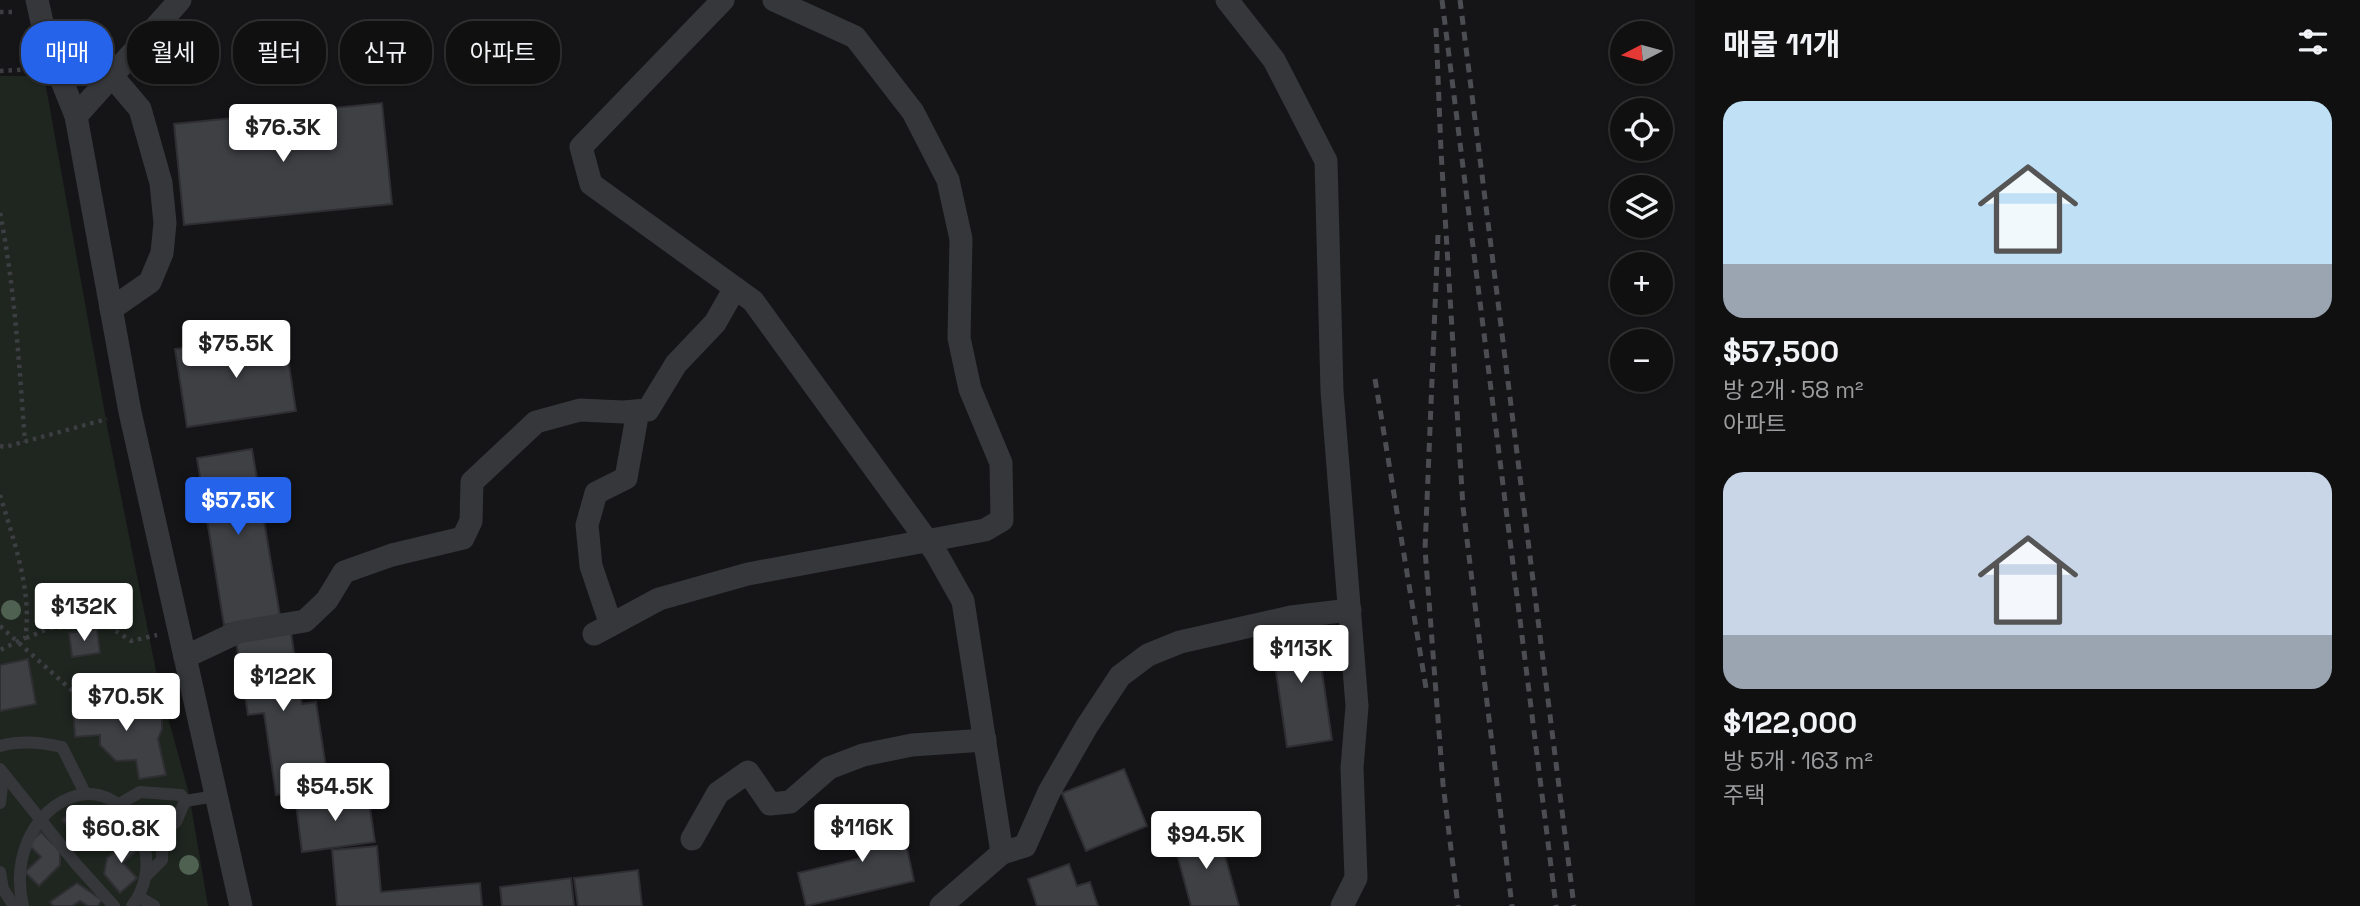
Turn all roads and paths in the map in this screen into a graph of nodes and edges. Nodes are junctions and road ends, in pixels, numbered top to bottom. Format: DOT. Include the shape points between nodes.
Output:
graph roads {
  1 [pos="37,0"];
  2 [pos="180,0"];
  3 [pos="723,0"];
  4 [pos="774,0"];
  5 [pos="1227,0"];
  6 [pos="113,75"];
  7 [pos="113,77"];
  8 [pos="105,84"];
  9 [pos="76,116"];
  10 [pos="0,213"];
  11 [pos="735,288"];
  12 [pos="111,309"];
  13 [pos="638,411"];
  14 [pos="130,412"];
  15 [pos="25,442"];
  16 [pos="0,446"];
  17 [pos="0,495"];
  18 [pos="928,541"];
  19 [pos="1350,610"];
  20 [pos="0,626"];
  21 [pos="179,630"];
  22 [pos="22,639"];
  23 [pos="0,650"];
  24 [pos="185,657"];
  25 [pos="191,683"];
  26 [pos="985,740"];
  27 [pos="0,746"];
  28 [pos="4,774"];
  29 [pos="85,793"];
  30 [pos="216,796"];
  31 [pos="185,801"];
  32 [pos="0,803"];
  33 [pos="116,806"];
  34 [pos="34,810"];
  35 [pos="22,821"];
  36 [pos="692,839"];
  37 [pos="1002,853"];
  38 [pos="4,869"];
  39 [pos="146,876"];
  40 [pos="135,902"];
  41 [pos="14,906"];
  42 [pos="23,906"];
  43 [pos="114,906"];
  44 [pos="154,906"];
  45 [pos="241,906"];
  46 [pos="941,906"];
  47 [pos="1342,906"];
  1 -- 9 [label="street" via="47,44"];
  2 -- 6 [label="street"];
  3 -- 11 [label="street" via="581,147 591,184"];
  4 -- 18 [label="street" via="855,37 913,112 948,180 961,239 959,338 970,389 1001,463 1002,520 985,530"];
  5 -- 19 [label="street" via="1274,60 1326,161 1332,391"];
  7 -- 12 [label="street" via="140,109 161,183 165,223 162,253 150,282"];
  8 -- 9 [label="street"];
  9 -- 12 [label="street"];
  10 -- 15 [label="path" via="17,328"];
  11 -- 13 [label="street" via="715,323 676,364 648,410"];
  11 -- 18 [label="street" via="753,301"];
  12 -- 14 [label="street"];
  13 -- 18 [label="street" via="626,478 596,493 587,525 603,630 659,598 748,574"];
  13 -- 24 [label="street" via="580,410 536,422 472,482 471,521 463,538 344,572 327,600 305,621 238,632"];
  14 -- 15 [label="path"];
  14 -- 21 [label="street"];
  15 -- 16 [label="path"];
  17 -- 22 [label="path" via="17,551 29,619"];
  18 -- 26 [label="street" via="963,601"];
  19 -- 37 [label="street" via="1291,617 1180,642 1148,655 1120,676 1087,726 1049,792 1026,846"];
  19 -- 47 [label="street" via="1357,706 1352,768 1356,878"];
  20 -- 22 [label="path"];
  21 -- 22 [label="path" via="131,641 107,625 67,625"];
  21 -- 24 [label="street"];
  22 -- 23 [label="path"];
  22 -- 25 [label="path" via="78,696"];
  24 -- 25 [label="street"];
  25 -- 30 [label="street"];
  26 -- 36 [label="street" via="912,745 863,755 829,768 790,802 770,804 748,772 718,793"];
  26 -- 37 [label="street"];
  27 -- 29 [label="lane" via="43,742 62,747"];
  28 -- 32 [label="lane"];
  28 -- 34 [label="lane"];
  29 -- 33 [label="lane"];
  29 -- 34 [label="lane" via="61,795"];
  30 -- 31 [label="lane"];
  30 -- 45 [label="street"];
  31 -- 33 [label="lane" via="181,795 140,792"];
  31 -- 39 [label="lane" via="176,822 162,831 162,860"];
  33 -- 39 [label="lane" via="128,814 140,833 147,854"];
  34 -- 35 [label="lane"];
  34 -- 43 [label="lane"];
  37 -- 46 [label="street"];
  38 -- 41 [label="lane" via="4,889"];
  38 -- 42 [label="lane"];
  39 -- 40 [label="lane"];
  40 -- 44 [label="lane"];
}
